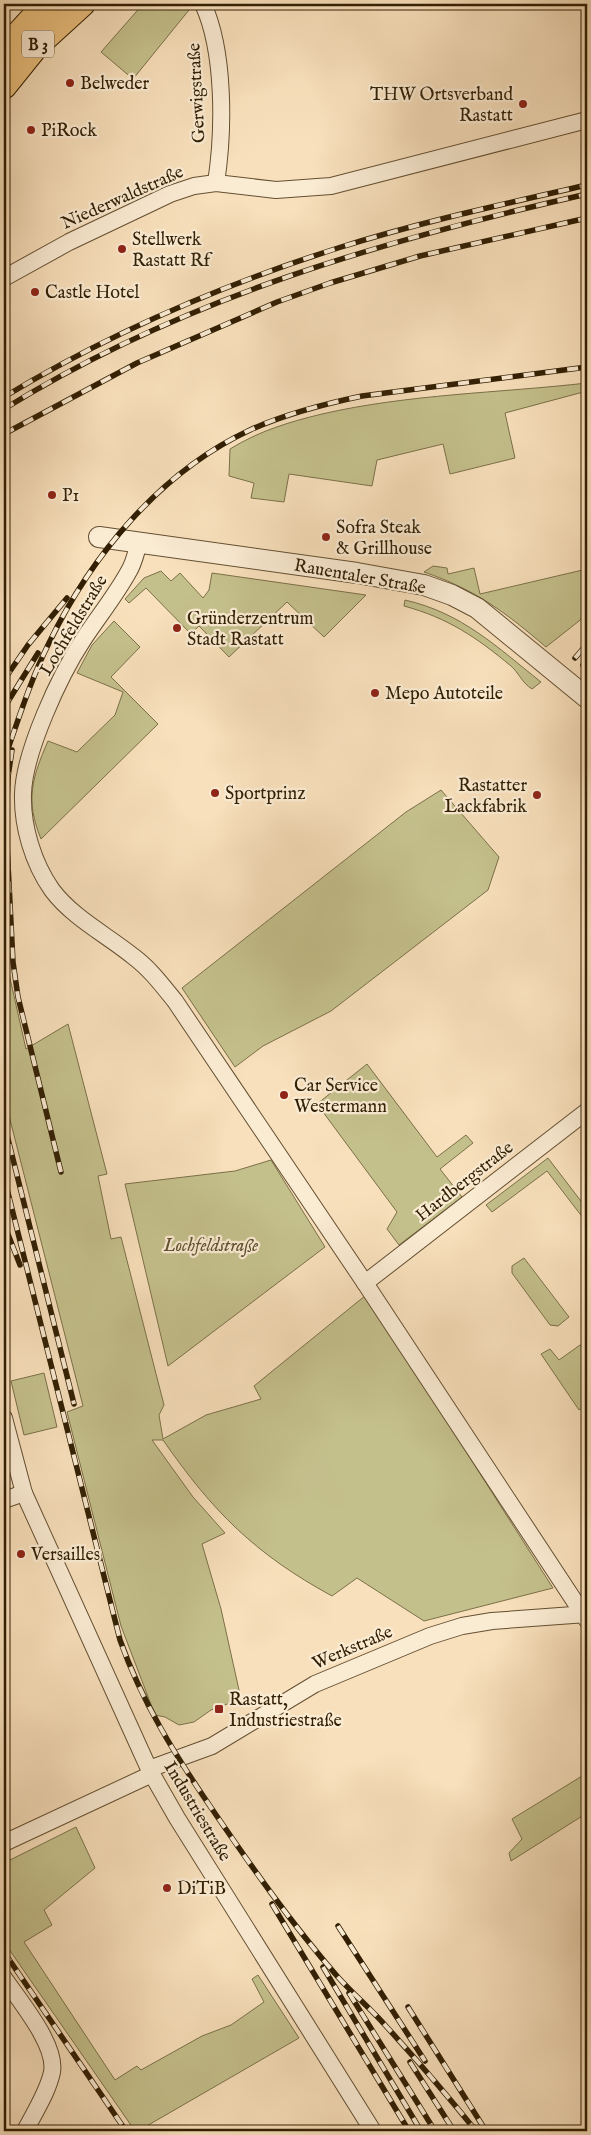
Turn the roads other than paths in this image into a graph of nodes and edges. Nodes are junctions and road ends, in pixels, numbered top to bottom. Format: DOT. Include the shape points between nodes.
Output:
graph roads {
  1 [pos="46,4"];
  2 [pos="82,4"];
  3 [pos="203,4"];
  4 [pos="4,50"];
  5 [pos="4,86"];
  6 [pos="587,120"];
  7 [pos="216,182"];
  8 [pos="5,276"];
  9 [pos="99,537"];
  10 [pos="139,543"];
  11 [pos="587,698"];
  12 [pos="587,1111"];
  13 [pos="366,1283"];
  14 [pos="4,1418"];
  15 [pos="24,1493"];
  16 [pos="4,1500"];
  17 [pos="586,1616"];
  18 [pos="151,1772"];
  19 [pos="4,1844"];
  20 [pos="4,1978"];
  21 [pos="24,2131"];
  22 [pos="373,2131"];
  1 -- 4 [label="main road, B 3"];
  2 -- 5 [label="main road, B 3" via="37,45"];
  3 -- 7 [label="street, Gerwigstraße" via="212,28 218,62 220,139"];
  6 -- 7 [label="street, Niederwaldstraße" via="331,186 276,190"];
  7 -- 8 [label="street, Niederwaldstraße" via="170,194"];
  9 -- 10 [label="street, Rauentaler Straße"];
  10 -- 11 [label="street, Rauentaler Straße" via="366,575 452,595 477,608"];
  10 -- 13 [label="street, Lochfeldstraße" via="130,570 62,677 36,740 23,792 24,817 31,846 40,871 62,901 136,958 175,1001"];
  12 -- 13 [label="street, Hardbergstraße"];
  13 -- 17 [label="street, Lochfeldstraße"];
  14 -- 15 [label="street, Industriestraße"];
  15 -- 16 [label="street"];
  15 -- 18 [label="street, Industriestraße"];
  17 -- 18 [label="street, Werkstraße" via="492,1621 430,1636 315,1684 212,1746"];
  18 -- 19 [label="street, Werkstraße"];
  18 -- 22 [label="street, Industriestraße"];
  20 -- 21 [label="street" via="46,2042 52,2062 49,2081"];
}
